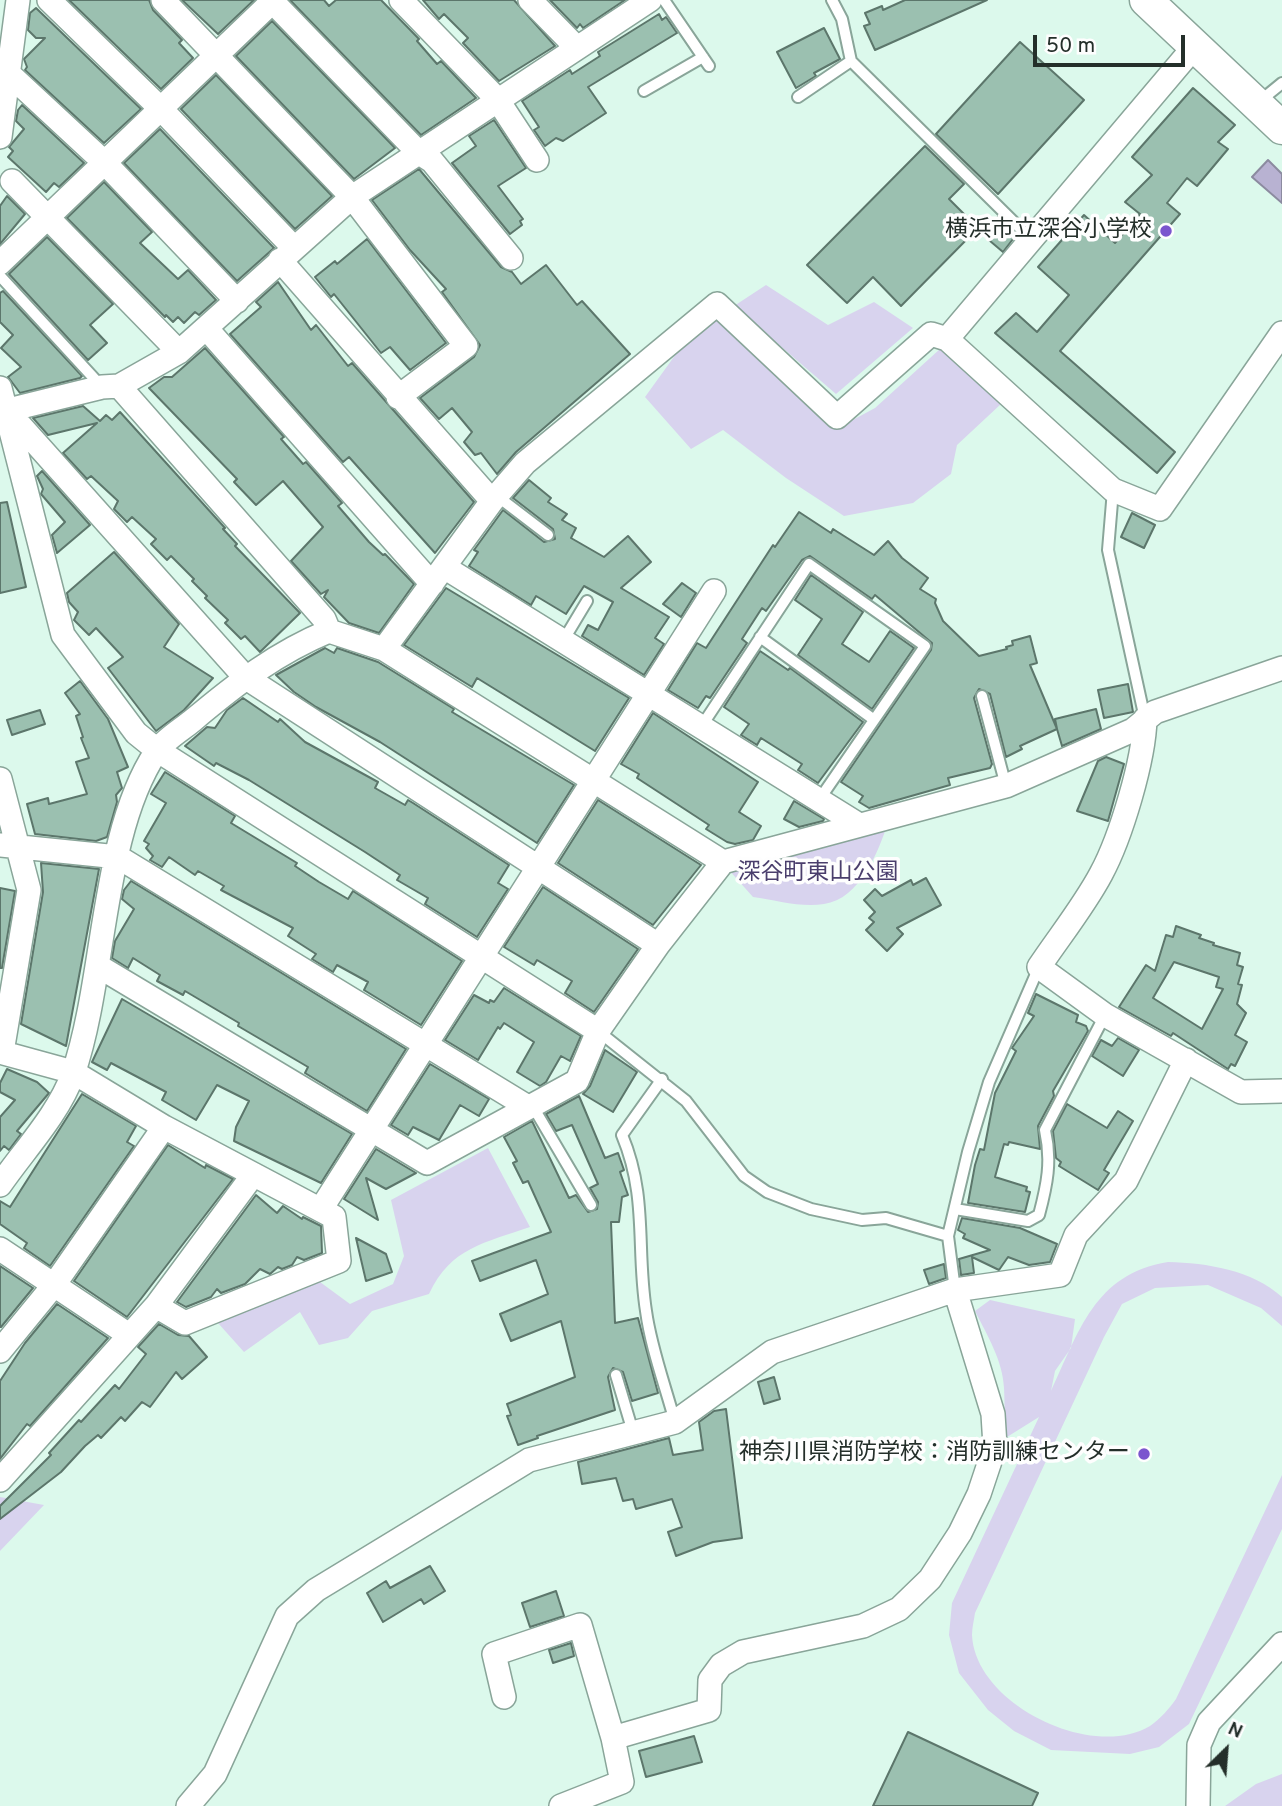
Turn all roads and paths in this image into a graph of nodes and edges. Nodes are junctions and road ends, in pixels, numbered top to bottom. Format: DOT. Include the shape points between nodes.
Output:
graph roads {
  1 [pos="18,0"];
  2 [pos="49,0"];
  3 [pos="163,0"];
  4 [pos="401,0"];
  5 [pos="530,0"];
  6 [pos="650,0"];
  7 [pos="664,0"];
  8 [pos="832,0"];
  9 [pos="1146,0"];
  10 [pos="273,1"];
  11 [pos="1194,47"];
  12 [pos="577,48"];
  13 [pos="218,54"];
  14 [pos="851,61"];
  15 [pos="4,82"];
  16 [pos="1282,83"];
  17 [pos="644,91"];
  18 [pos="798,97"];
  19 [pos="497,99"];
  20 [pos="1255,105"];
  21 [pos="161,109"];
  22 [pos="1282,128"];
  23 [pos="0,137"];
  24 [pos="418,152"];
  25 [pos="537,160"];
  26 [pos="105,163"];
  27 [pos="12,181"];
  28 [pos="352,197"];
  29 [pos="48,217"];
  30 [pos="1031,239"];
  31 [pos="287,254"];
  32 [pos="511,258"];
  33 [pos="0,263"];
  34 [pos="0,276"];
  35 [pos="237,301"];
  36 [pos="207,330"];
  37 [pos="1282,333"];
  38 [pos="947,339"];
  39 [pos="179,352"];
  40 [pos="111,387"];
  41 [pos="0,388"];
  42 [pos="398,397"];
  43 [pos="4,411"];
  44 [pos="1113,489"];
  45 [pos="494,499"];
  46 [pos="548,535"];
  47 [pos="438,575"];
  48 [pos="714,591"];
  49 [pos="587,601"];
  50 [pos="329,631"];
  51 [pos="760,637"];
  52 [pos="563,641"];
  53 [pos="384,649"];
  54 [pos="1282,668"];
  55 [pos="245,677"];
  56 [pos="649,694"];
  57 [pos="982,696"];
  58 [pos="873,719"];
  59 [pos="1145,719"];
  60 [pos="701,727"];
  61 [pos="157,750"];
  62 [pos="0,779"];
  63 [pos="594,780"];
  64 [pos="1006,786"];
  65 [pos="819,800"];
  66 [pos="856,823"];
  67 [pos="9,846"];
  68 [pos="117,857"];
  69 [pos="723,862"];
  70 [pos="538,868"];
  71 [pos="658,945"];
  72 [pos="482,956"];
  73 [pos="98,966"];
  74 [pos="1038,967"];
  75 [pos="1105,1015"];
  76 [pos="598,1031"];
  77 [pos="426,1045"];
  78 [pos="2,1057"];
  79 [pos="1186,1060"];
  80 [pos="73,1072"];
  81 [pos="662,1079"];
  82 [pos="1282,1091"];
  83 [pos="530,1106"];
  84 [pos="164,1127"];
  85 [pos="372,1130"];
  86 [pos="253,1175"];
  87 [pos="0,1185"];
  88 [pos="591,1205"];
  89 [pos="321,1209"];
  90 [pos="955,1209"];
  91 [pos="948,1236"];
  92 [pos="0,1249"];
  93 [pos="54,1285"];
  94 [pos="956,1290"];
  95 [pos="156,1306"];
  96 [pos="129,1335"];
  97 [pos="0,1351"];
  98 [pos="616,1375"];
  99 [pos="675,1422"];
  100 [pos="633,1432"];
  101 [pos="0,1480"];
  102 [pos="1282,1644"];
  103 [pos="504,1697"];
  104 [pos="613,1738"];
  105 [pos="188,1806"];
  106 [pos="561,1806"];
  107 [pos="1198,1806"];
  1 -- 15 [label="street"];
  2 -- 21 [label="street"];
  3 -- 13 [label="street"];
  4 -- 19 [label="street"];
  5 -- 12 [label="street"];
  6 -- 12 [label="street"];
  7 -- 17 [label="lane" via="706,61"];
  8 -- 14 [label="lane" via="842,19"];
  9 -- 11 [label="street"];
  10 -- 13 [label="street"];
  10 -- 24 [label="street"];
  11 -- 20 [label="street"];
  11 -- 30 [label="street"];
  12 -- 19 [label="street"];
  13 -- 21 [label="street"];
  13 -- 28 [label="street"];
  14 -- 18 [label="lane"];
  14 -- 30 [label="lane"];
  15 -- 23 [label="street"];
  15 -- 26 [label="street"];
  16 -- 20 [label="lane"];
  19 -- 24 [label="street"];
  19 -- 25 [label="street"];
  20 -- 22 [label="street"];
  21 -- 26 [label="street"];
  21 -- 31 [label="street"];
  24 -- 28 [label="street"];
  24 -- 32 [label="street" via="432,161"];
  26 -- 29 [label="street"];
  26 -- 35 [label="street"];
  27 -- 29 [label="street"];
  28 -- 31 [label="street"];
  28 -- 42 [label="street" via="466,346"];
  29 -- 33 [label="street"];
  29 -- 39 [label="street"];
  30 -- 38 [label="street"];
  31 -- 35 [label="street"];
  31 -- 42 [label="street"];
  34 -- 40 [label="lane"];
  35 -- 36 [label="street"];
  36 -- 39 [label="street"];
  36 -- 47 [label="street"];
  37 -- 44 [label="street" via="1160,509"];
  38 -- 44 [label="street"];
  38 -- 45 [label="street" via="931,334 837,417 717,304 526,463"];
  39 -- 40 [label="street"];
  40 -- 43 [label="street"];
  40 -- 50 [label="street" via="324,619"];
  41 -- 43 [label="street"];
  42 -- 45 [label="street"];
  43 -- 55 [label="street"];
  43 -- 61 [label="street" via="62,635 136,733"];
  44 -- 59 [label="lane" via="1108,550"];
  45 -- 46 [label="lane"];
  45 -- 47 [label="street"];
  47 -- 52 [label="street"];
  47 -- 53 [label="street"];
  48 -- 56 [label="street"];
  49 -- 52 [label="lane"];
  50 -- 53 [label="street"];
  50 -- 55 [label="street" via="288,648"];
  51 -- 58 [label="lane"];
  51 -- 58 [label="lane" via="809,564 925,646"];
  51 -- 60 [label="lane"];
  52 -- 56 [label="street"];
  53 -- 63 [label="street"];
  54 -- 59 [label="street"];
  55 -- 61 [label="street"];
  55 -- 70 [label="street"];
  56 -- 60 [label="street"];
  56 -- 63 [label="street"];
  57 -- 64 [label="lane"];
  58 -- 65 [label="lane"];
  59 -- 64 [label="street" via="1133,730"];
  59 -- 74 [label="street" via="1144,742 1114,846 1101,874"];
  60 -- 65 [label="street"];
  61 -- 68 [label="street" via="134,799"];
  61 -- 72 [label="street"];
  62 -- 67 [label="street"];
  63 -- 69 [label="street"];
  63 -- 70 [label="street"];
  64 -- 66 [label="street"];
  65 -- 66 [label="street"];
  66 -- 69 [label="street"];
  67 -- 68 [label="street"];
  67 -- 78 [label="street" via="29,890"];
  68 -- 73 [label="street"];
  68 -- 77 [label="street"];
  69 -- 71 [label="street"];
  70 -- 71 [label="street"];
  70 -- 72 [label="street"];
  71 -- 76 [label="street"];
  72 -- 76 [label="street"];
  72 -- 77 [label="street"];
  73 -- 80 [label="street"];
  73 -- 85 [label="street"];
  74 -- 75 [label="street"];
  74 -- 90 [label="lane" via="989,1082"];
  75 -- 79 [label="street"];
  75 -- 90 [label="lane" via="1045,1130 1050,1153 1039,1215 1028,1221"];
  76 -- 81 [label="lane"];
  76 -- 83 [label="street" via="578,1081"];
  77 -- 83 [label="street"];
  77 -- 85 [label="street"];
  78 -- 80 [label="street"];
  79 -- 82 [label="street" via="1241,1092"];
  79 -- 94 [label="street" via="1126,1181 1076,1236 1060,1275"];
  80 -- 84 [label="street"];
  80 -- 87 [label="street" via="64,1095"];
  81 -- 91 [label="lane" via="686,1101 744,1176 767,1192 811,1209 862,1220 886,1218"];
  81 -- 99 [label="lane" via="622,1135 633,1161 640,1199 646,1311"];
  83 -- 85 [label="street" via="427,1163"];
  83 -- 88 [label="lane"];
  84 -- 86 [label="street"];
  84 -- 93 [label="street"];
  85 -- 89 [label="street"];
  86 -- 89 [label="street"];
  86 -- 95 [label="street"];
  89 -- 95 [label="street" via="334,1217 339,1261 185,1323"];
  90 -- 91 [label="lane"];
  91 -- 94 [label="lane"];
  92 -- 93 [label="street"];
  93 -- 96 [label="street"];
  93 -- 97 [label="street"];
  94 -- 99 [label="street" via="772,1352"];
  94 -- 104 [label="street" via="993,1414 995,1446 975,1504 930,1579 898,1609 863,1626 743,1651 721,1665 710,1679 709,1710"];
  95 -- 96 [label="street"];
  96 -- 101 [label="street"];
  98 -- 100 [label="lane"];
  99 -- 100 [label="street"];
  100 -- 105 [label="street" via="529,1460 316,1590 287,1616 215,1774"];
  102 -- 107 [label="street" via="1209,1722 1199,1745"];
  103 -- 104 [label="street" via="494,1654 580,1625"];
  104 -- 106 [label="street" via="622,1782"];
}
